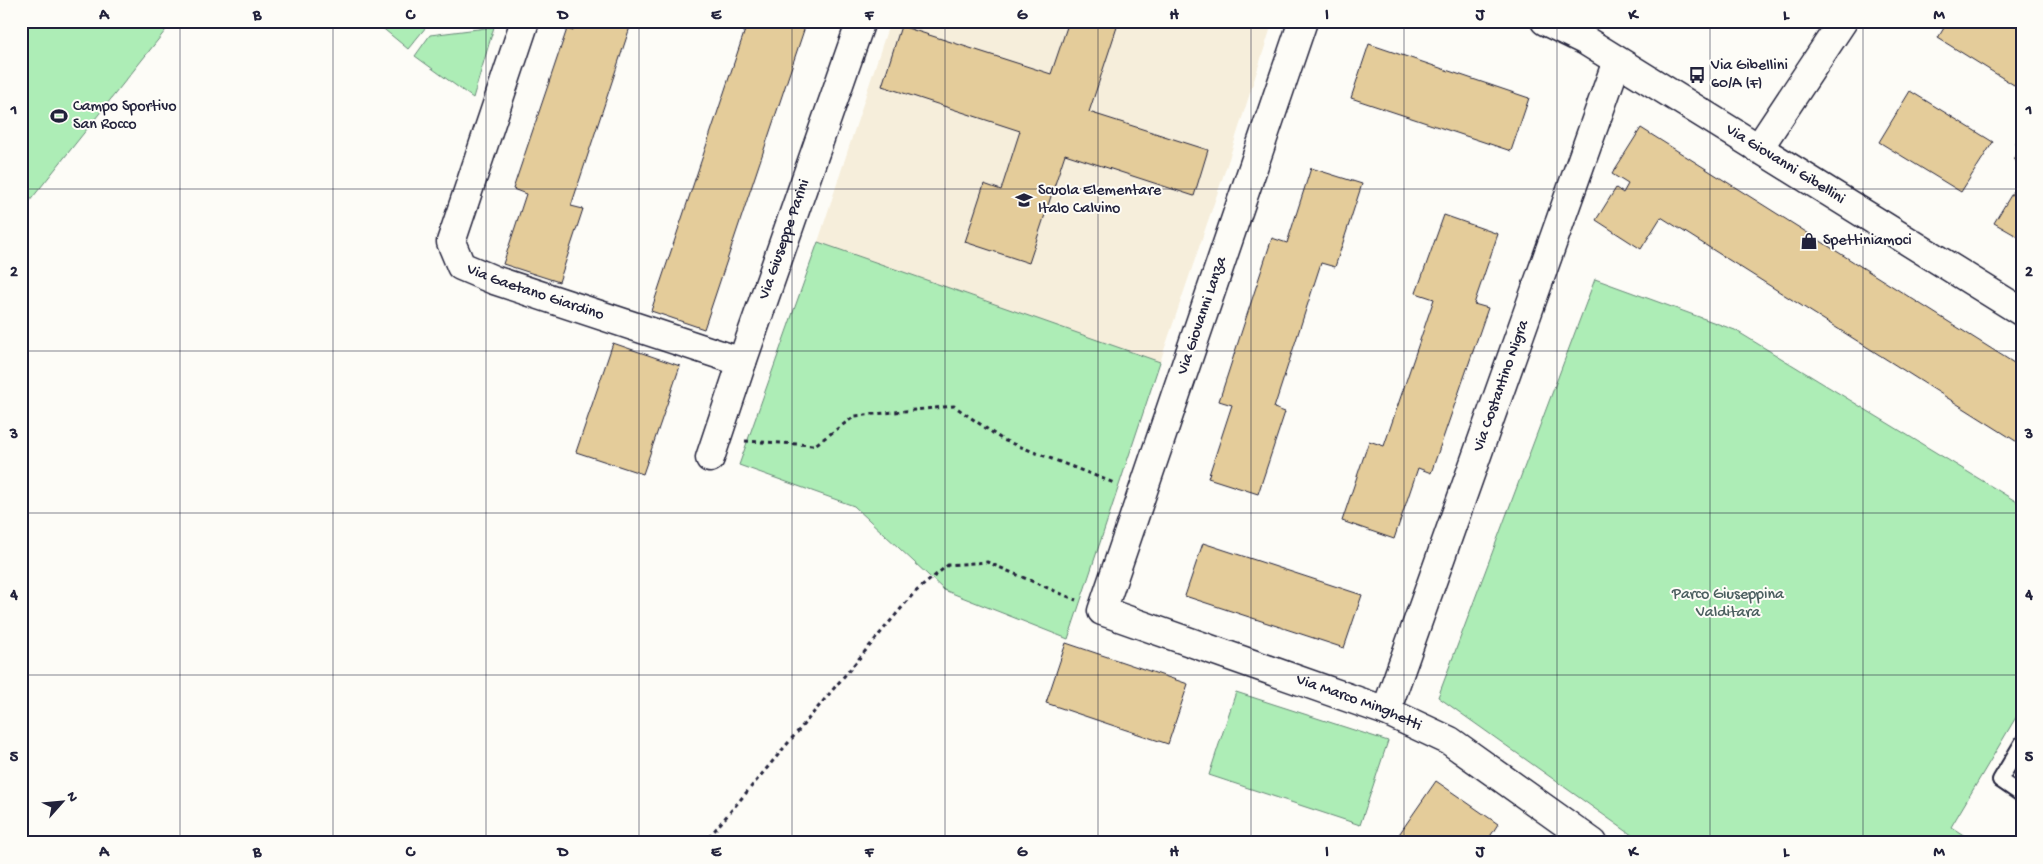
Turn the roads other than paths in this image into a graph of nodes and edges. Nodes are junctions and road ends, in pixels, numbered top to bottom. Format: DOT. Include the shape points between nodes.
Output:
graph roads {
  1 [pos="524,21"];
  2 [pos="861,21"];
  3 [pos="1304,21"];
  4 [pos="1545,21"];
  5 [pos="1842,21"];
  6 [pos="1617,61"];
  7 [pos="1758,149"];
  8 [pos="2022,312"];
  9 [pos="742,362"];
  10 [pos="710,458"];
  11 [pos="1102,611"];
  12 [pos="1386,711"];
  13 [pos="2022,744"];
  14 [pos="2022,795"];
  15 [pos="1593,843"];
  1 -- 9 [label="street, Via Gaetano Giardino" via="450,242 461,266 494,280"];
  2 -- 9 [label="street, Via Giuseppe Parini"];
  3 -- 11 [label="street, Via Giovanni Lanza"];
  4 -- 6 [label="street, Via Giovanni Gibellini"];
  5 -- 7 [label="street"];
  6 -- 7 [label="street, Via Giovanni Gibellini"];
  6 -- 12 [label="street, Via Costantino Nigra"];
  7 -- 8 [label="street, Via Giovanni Gibellini"];
  9 -- 10 [label="street, Via Giuseppe Parini"];
  11 -- 12 [label="street, Via Marco Minghetti"];
  12 -- 15 [label="street, Via Marco Minghetti" via="1439,736"];
  13 -- 14 [label="lane" via="2000,780"];
}
